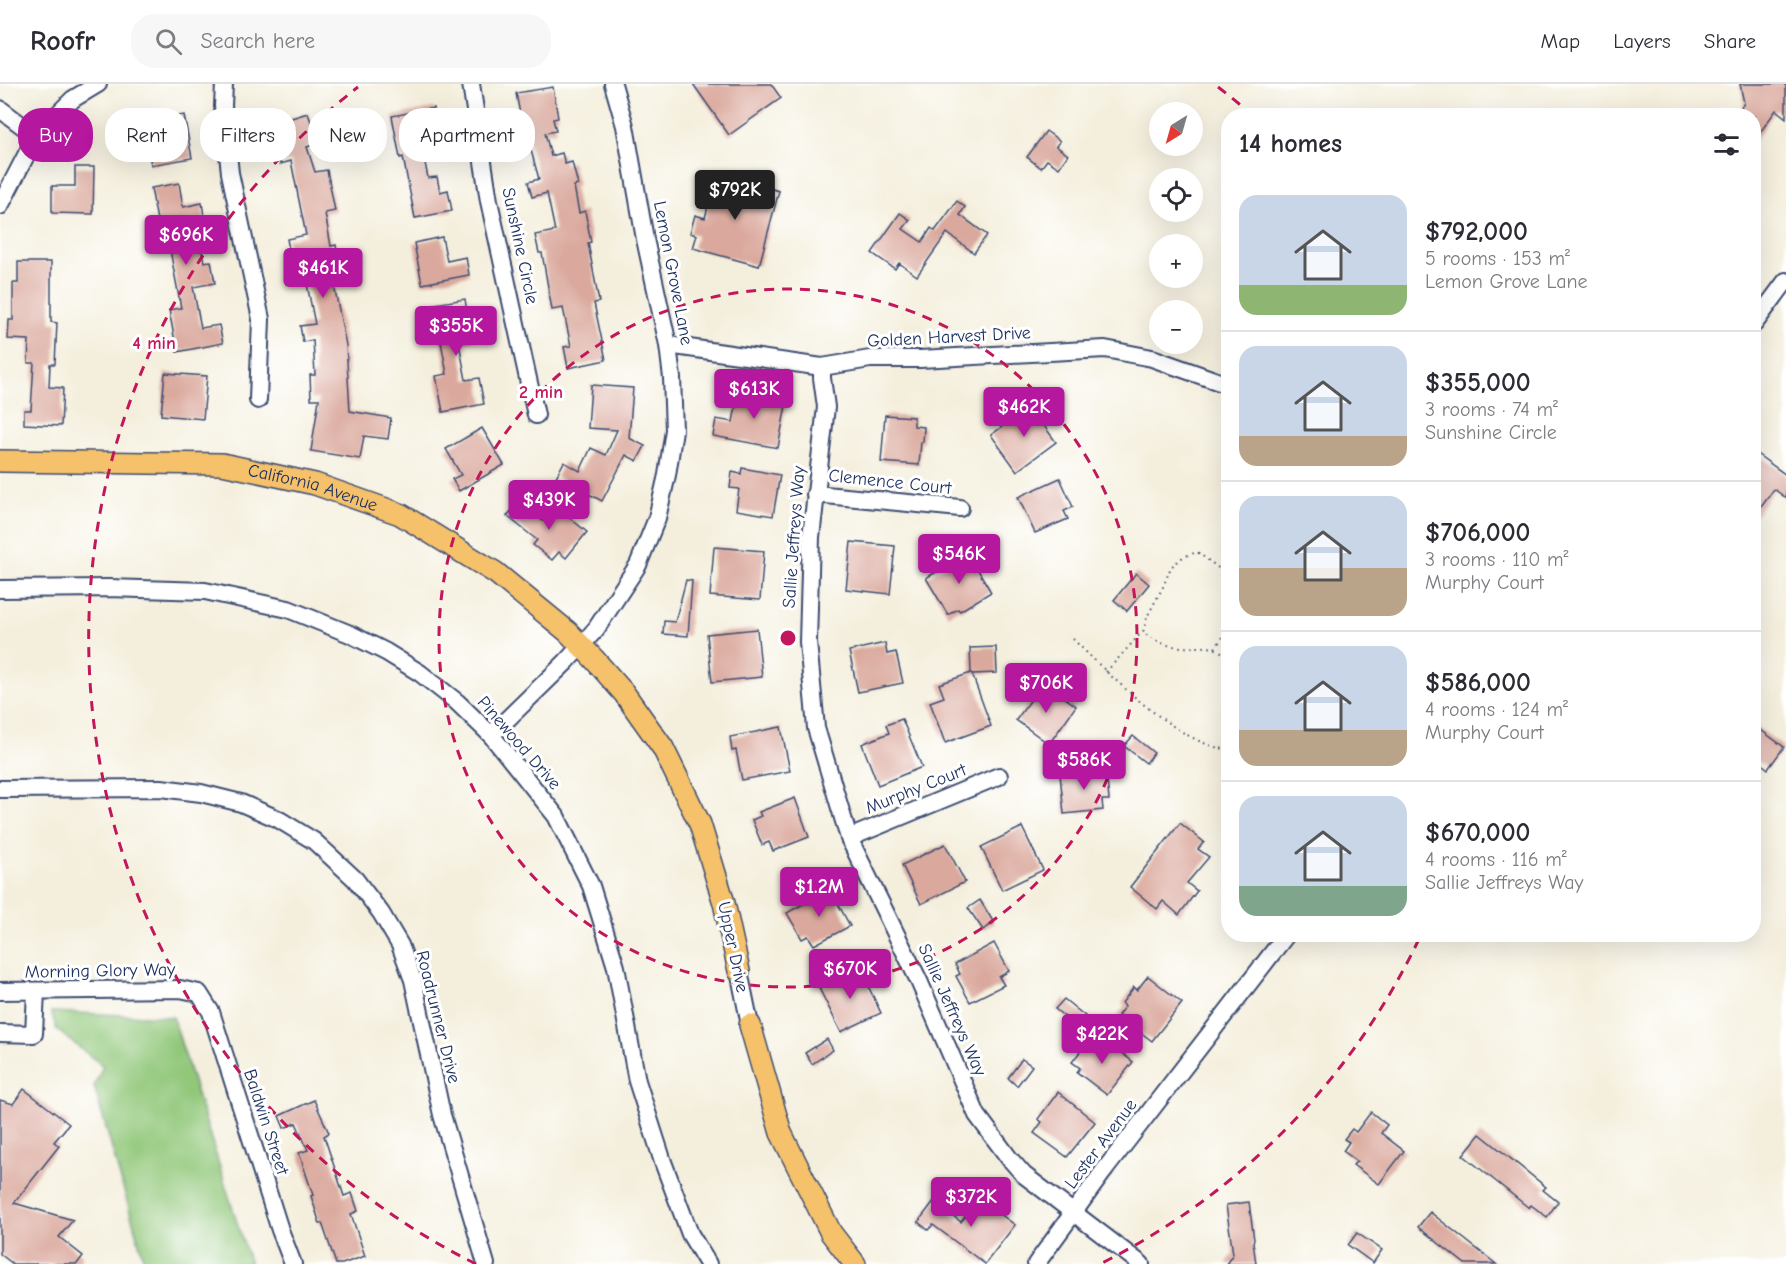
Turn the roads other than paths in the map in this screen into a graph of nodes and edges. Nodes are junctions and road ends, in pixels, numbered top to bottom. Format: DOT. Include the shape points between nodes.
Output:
graph roads {
  1 [pos="98,84"];
  2 [pos="224,84"];
  3 [pos="471,84"];
  4 [pos="613,84"];
  5 [pos="64,108"];
  6 [pos="0,110"];
  7 [pos="18,123"];
  8 [pos="23,162"];
  9 [pos="0,206"];
  10 [pos="1786,281"];
  11 [pos="1761,315"];
  12 [pos="668,345"];
  13 [pos="822,367"];
  14 [pos="1221,383"];
  15 [pos="258,400"];
  16 [pos="537,415"];
  17 [pos="0,461"];
  18 [pos="815,494"];
  19 [pos="960,508"];
  20 [pos="0,589"];
  21 [pos="581,646"];
  22 [pos="491,735"];
  23 [pos="999,776"];
  24 [pos="0,789"];
  25 [pos="849,838"];
  26 [pos="1281,942"];
  27 [pos="739,971"];
  28 [pos="0,991"];
  29 [pos="36,991"];
  30 [pos="199,993"];
  31 [pos="750,1025"];
  32 [pos="0,1033"];
  33 [pos="1073,1213"];
  34 [pos="293,1264"];
  35 [pos="486,1264"];
  36 [pos="708,1264"];
  37 [pos="855,1264"];
  38 [pos="1036,1264"];
  39 [pos="1141,1264"];
  1 -- 5 [label="street"];
  2 -- 15 [label="street" via="230,173 261,319"];
  3 -- 16 [label="street, Sunshine Circle" via="489,201"];
  4 -- 12 [label="street, Lemon Grove Lane" via="625,126"];
  6 -- 7 [label="street"];
  8 -- 9 [label="street"];
  10 -- 11 [label="street"];
  12 -- 13 [label="street, Golden Harvest Drive"];
  12 -- 21 [label="street, Lemon Grove Lane" via="674,430 657,518 638,565"];
  13 -- 14 [label="street, Golden Harvest Drive" via="870,359 1105,349 1152,358"];
  13 -- 18 [label="street, Sallie Jeffreys Way" via="826,407"];
  17 -- 21 [label="main road, California Avenue" via="222,464 315,484 400,514 496,573"];
  18 -- 19 [label="street, Clemence Court"];
  18 -- 25 [label="street, Sallie Jeffreys Way" via="808,642 816,728"];
  20 -- 22 [label="street, Pinewood Drive" via="205,591 288,609 350,634 403,662 457,702"];
  21 -- 22 [label="street, Lemon Grove Lane"];
  21 -- 27 [label="main road, Upper Drive" via="624,693 663,748 700,824"];
  22 -- 36 [label="street, Pinewood Drive" via="556,816 591,886 616,967 637,1081 690,1234"];
  23 -- 25 [label="street, Murphy Court"];
  24 -- 35 [label="street, Roadrunner Drive" via="160,788 241,803 314,841 356,879 400,945 413,980 441,1114"];
  25 -- 33 [label="street, Sallie Jeffreys Way" via="919,981 977,1114 1024,1175"];
  26 -- 33 [label="street, Lester Avenue"];
  27 -- 31 [label="street, Upper Drive"];
  28 -- 29 [label="street, Morning Glory Way"];
  29 -- 30 [label="street, Morning Glory Way" via="180,989"];
  29 -- 32 [label="street" via="34,1034"];
  30 -- 34 [label="street, Baldwin Street" via="211,1012"];
  31 -- 37 [label="main road, Upper Drive" via="781,1133 831,1233"];
  33 -- 38 [label="street, Lester Avenue"];
  33 -- 39 [label="street, Sallie Jeffreys Way"];
}
